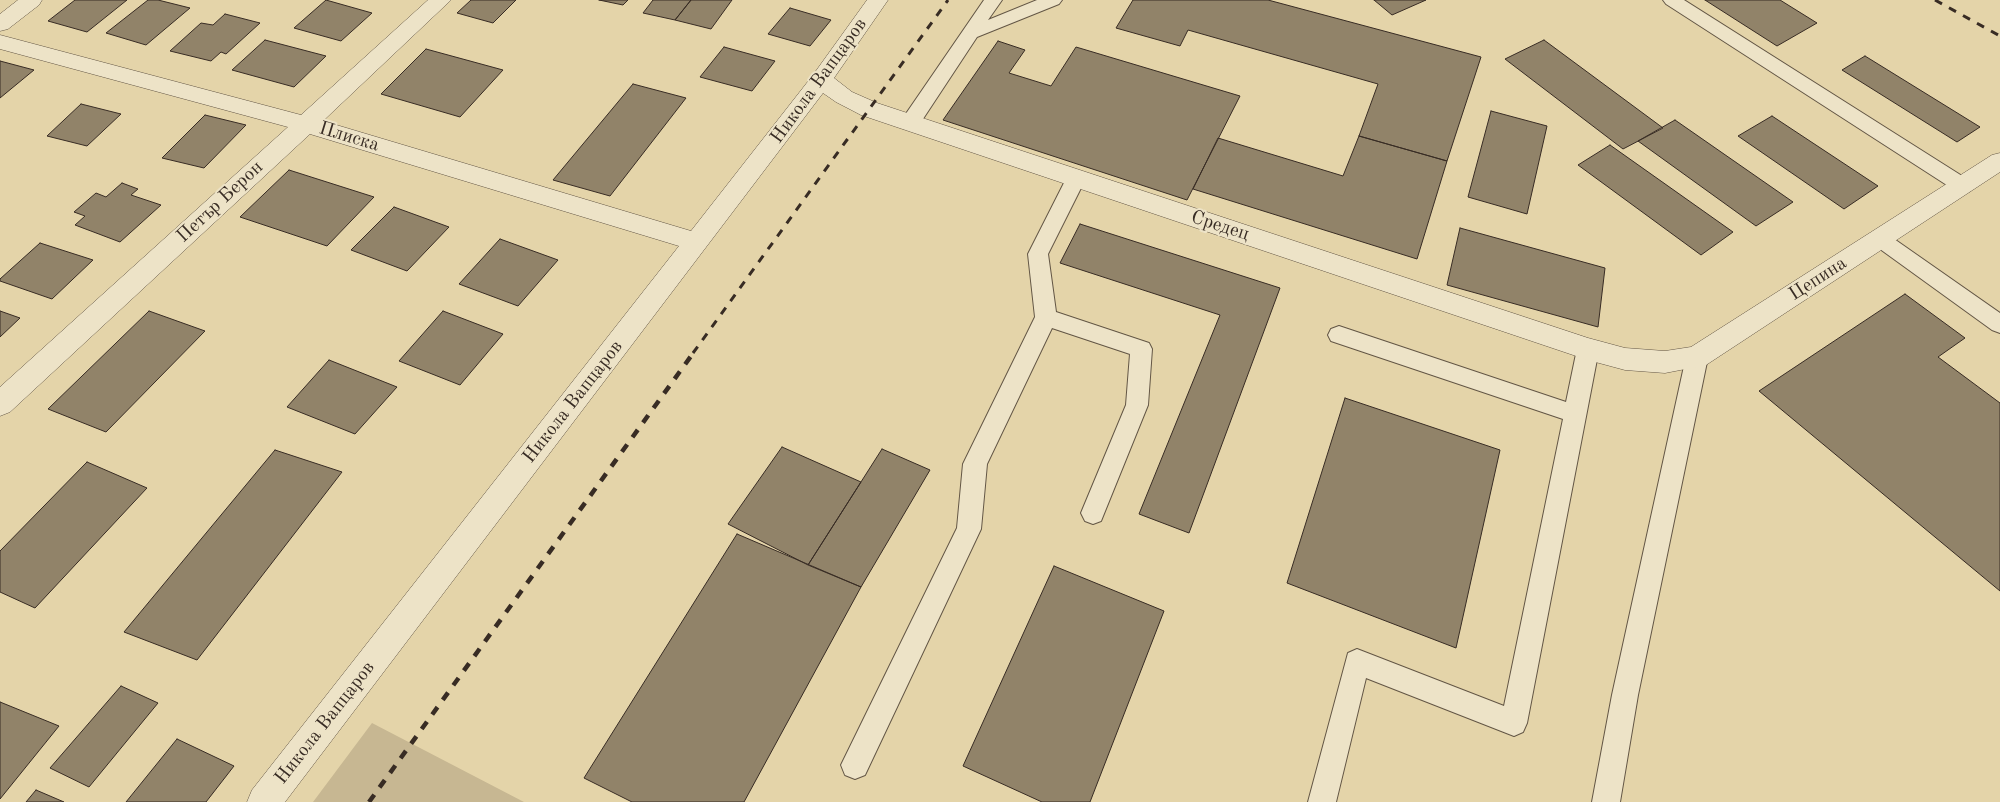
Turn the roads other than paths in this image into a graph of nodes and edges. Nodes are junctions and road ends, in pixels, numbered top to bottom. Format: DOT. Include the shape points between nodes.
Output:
graph roads {
  1 [pos="32,0"];
  2 [pos="441,0"];
  3 [pos="875,0"];
  4 [pos="993,0"];
  5 [pos="1053,0"];
  6 [pos="1672,0"];
  7 [pos="0,24"];
  8 [pos="972,33"];
  9 [pos="0,42"];
  10 [pos="821,80"];
  11 [pos="910,123"];
  12 [pos="305,124"];
  13 [pos="2000,161"];
  14 [pos="1076,178"];
  15 [pos="1963,186"];
  16 [pos="1880,239"];
  17 [pos="696,242"];
  18 [pos="1046,317"];
  19 [pos="2000,324"];
  20 [pos="1339,335"];
  21 [pos="1588,349"];
  22 [pos="1697,357"];
  23 [pos="1625,359"];
  24 [pos="0,404"];
  25 [pos="1575,414"];
  26 [pos="1093,513"];
  27 [pos="855,765"];
  28 [pos="264,802"];
  29 [pos="1322,802"];
  30 [pos="1606,802"];
  1 -- 7 [label="street"];
  2 -- 12 [label="street, Петър Берон"];
  3 -- 10 [label="street, Никола Вапцаров"];
  4 -- 8 [label="lane"];
  5 -- 8 [label="lane"];
  6 -- 15 [label="lane"];
  8 -- 11 [label="lane"];
  9 -- 12 [label="street, Плиска"];
  10 -- 11 [label="street, Средец" via="844,97"];
  10 -- 17 [label="street, Никола Вапцаров"];
  11 -- 14 [label="street, Средец"];
  12 -- 17 [label="street, Плиска"];
  12 -- 24 [label="street, Петър Берон"];
  13 -- 15 [label="street, Цепина"];
  14 -- 18 [label="lane" via="1038,254"];
  14 -- 21 [label="street, Средец"];
  15 -- 16 [label="street, Цепина"];
  16 -- 19 [label="lane"];
  16 -- 22 [label="street, Цепина"];
  17 -- 28 [label="street, Никола Вапцаров"];
  18 -- 26 [label="lane" via="1141,349 1137,404"];
  18 -- 27 [label="lane" via="976,464 969,529"];
  20 -- 25 [label="lane"];
  21 -- 23 [label="street, Средец"];
  21 -- 25 [label="lane"];
  22 -- 23 [label="street, Цепина" via="1665,362"];
  22 -- 30 [label="lane" via="1625,695"];
  25 -- 29 [label="lane" via="1514,723 1357,662"];
}
